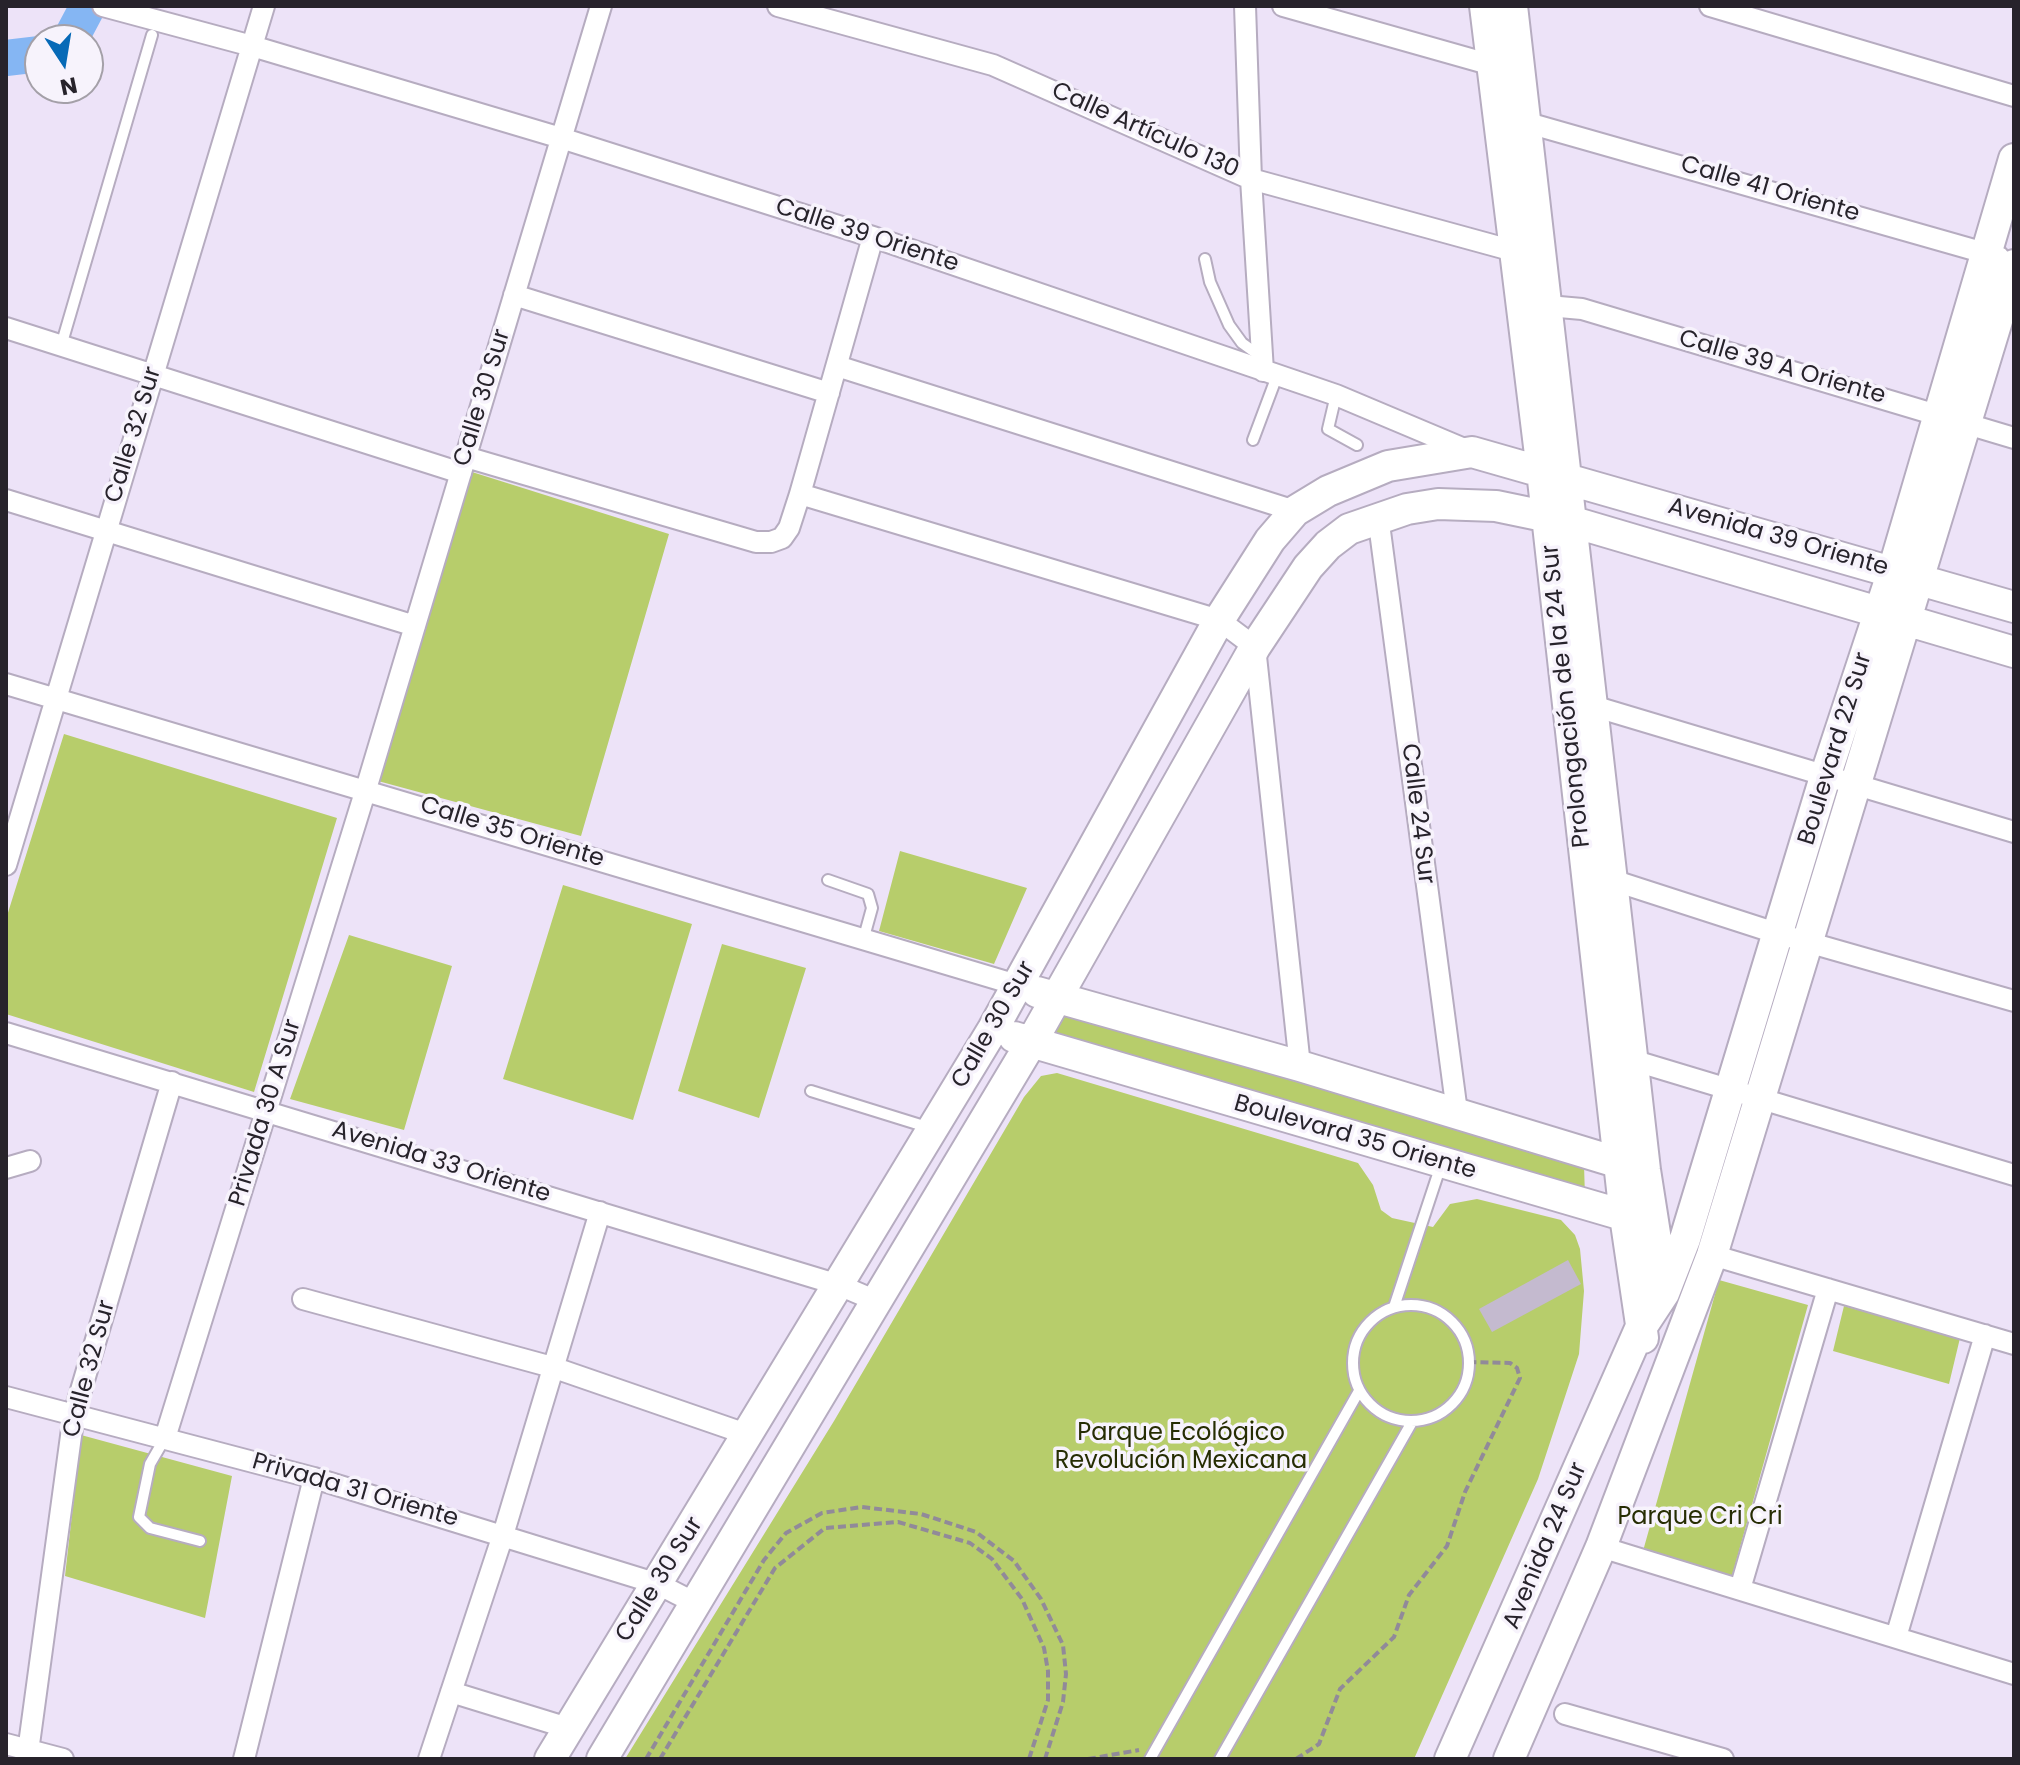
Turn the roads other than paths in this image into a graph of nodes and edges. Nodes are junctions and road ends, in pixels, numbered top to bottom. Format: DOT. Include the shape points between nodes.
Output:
graph roads {
  1 [pos="103,6"];
  2 [pos="264,6"];
  3 [pos="601,6"];
  4 [pos="778,6"];
  5 [pos="1245,6"];
  6 [pos="1283,6"];
  7 [pos="1485,6"];
  8 [pos="1512,6"];
  9 [pos="1710,6"];
  10 [pos="152,35"];
  11 [pos="252,46"];
  12 [pos="1492,65"];
  13 [pos="2014,96"];
  14 [pos="1511,119"];
  15 [pos="561,138"];
  16 [pos="2014,159"];
  17 [pos="1251,179"];
  18 [pos="873,237"];
  19 [pos="1514,251"];
  20 [pos="1205,259"];
  21 [pos="2005,260"];
  22 [pos="514,295"];
  23 [pos="1548,306"];
  24 [pos="6,328"];
  25 [pos="61,346"];
  26 [pos="837,366"];
  27 [pos="1267,368"];
  28 [pos="152,376"];
  29 [pos="829,393"];
  30 [pos="1336,395"];
  31 [pos="1952,419"];
  32 [pos="2014,438"];
  33 [pos="1253,440"];
  34 [pos="1357,445"];
  35 [pos="1472,452"];
  36 [pos="463,465"];
  37 [pos="1554,474"];
  38 [pos="800,494"];
  39 [pos="6,500"];
  40 [pos="1295,511"];
  41 [pos="1378,516"];
  42 [pos="1560,519"];
  43 [pos="105,532"];
  44 [pos="1906,575"];
  45 [pos="2014,607"];
  46 [pos="1893,616"];
  47 [pos="1219,620"];
  48 [pos="415,626"];
  49 [pos="1255,647"];
  50 [pos="2014,652"];
  51 [pos="6,684"];
  52 [pos="56,697"];
  53 [pos="1593,706"];
  54 [pos="1840,781"];
  55 [pos="366,789"];
  56 [pos="2014,832"];
  57 [pos="6,865"];
  58 [pos="828,880"];
  59 [pos="1612,880"];
  60 [pos="864,937"];
  61 [pos="1792,938"];
  62 [pos="1017,985"];
  63 [pos="1055,998"];
  64 [pos="2014,1001"];
  65 [pos="993,1029"];
  66 [pos="6,1033"];
  67 [pos="1031,1043"];
  68 [pos="1619,1056"];
  69 [pos="1300,1066"];
  70 [pos="172,1082"];
  71 [pos="811,1091"];
  72 [pos="1745,1096"];
  73 [pos="266,1110"];
  74 [pos="1457,1112"];
  75 [pos="933,1129"];
  76 [pos="30,1161"];
  77 [pos="1442,1163"];
  78 [pos="1632,1167"];
  79 [pos="6,1168"];
  80 [pos="2014,1175"];
  81 [pos="600,1212"];
  82 [pos="1638,1220"];
  83 [pos="1685,1239"];
  84 [pos="1712,1255"];
  85 [pos="839,1285"];
  86 [pos="1828,1289"];
  87 [pos="1664,1293"];
  88 [pos="303,1299"];
  89 [pos="874,1300"];
  90 [pos="1394,1307"];
  91 [pos="1639,1331"];
  92 [pos="1985,1335"];
  93 [pos="1680,1338"];
  94 [pos="2014,1344"];
  95 [pos="552,1367"];
  96 [pos="1665,1379"];
  97 [pos="1359,1391"];
  98 [pos="6,1397"];
  99 [pos="74,1414"];
  100 [pos="1412,1422"];
  101 [pos="749,1435"];
  102 [pos="165,1438"];
  103 [pos="314,1478"];
  104 [pos="503,1535"];
  105 [pos="200,1541"];
  106 [pos="1601,1547"];
  107 [pos="658,1584"];
  108 [pos="1740,1589"];
  109 [pos="697,1604"];
  110 [pos="1896,1637"];
  111 [pos="2014,1674"];
  112 [pos="451,1692"];
  113 [pos="1565,1714"];
  114 [pos="568,1728"];
  115 [pos="6,1744"];
  116 [pos="27,1754"];
  117 [pos="63,1759"];
  118 [pos="244,1759"];
  119 [pos="429,1759"];
  120 [pos="550,1759"];
  121 [pos="602,1759"];
  122 [pos="1150,1759"];
  123 [pos="1220,1759"];
  124 [pos="1450,1759"];
  125 [pos="1509,1759"];
  126 [pos="1723,1759"];
  1 -- 11 [label="street, Calle 39 Oriente"];
  2 -- 11 [label="street, Calle 32 Sur"];
  3 -- 15 [label="street, Calle 30 Sur"];
  4 -- 17 [label="street, Calle Artículo 130" via="993,65"];
  5 -- 17 [label="street"];
  6 -- 12 [label="street"];
  7 -- 12 [label="main road, Prolongación de la 24 Sur"];
  8 -- 14 [label="main road, Prolongación de la 24 Sur"];
  9 -- 13 [label="street"];
  10 -- 25 [label="lane"];
  11 -- 15 [label="street, Calle 39 Oriente"];
  11 -- 28 [label="street, Calle 32 Sur"];
  12 -- 14 [label="main road, Prolongación de la 24 Sur"];
  14 -- 19 [label="main road, Prolongación de la 24 Sur"];
  14 -- 21 [label="street, Calle 41 Oriente"];
  14 -- 23 [label="main road, Prolongación de la 24 Sur"];
  15 -- 18 [label="street, Calle 39 Oriente"];
  15 -- 22 [label="street, Calle 30 Sur"];
  16 -- 21 [label="main road, Boulevard 22 Sur"];
  17 -- 19 [label="street, Calle Artículo 130"];
  17 -- 27 [label="street"];
  18 -- 26 [label="street"];
  18 -- 27 [label="street, Calle 39 Oriente"];
  19 -- 37 [label="main road, Prolongación de la 24 Sur"];
  20 -- 27 [label="lane" via="1229,325"];
  21 -- 31 [label="main road, Boulevard 22 Sur"];
  22 -- 29 [label="street"];
  22 -- 36 [label="street, Calle 30 Sur"];
  23 -- 31 [label="street, Calle 39 A Oriente" via="1582,309"];
  23 -- 37 [label="main road, Prolongación de la 24 Sur"];
  24 -- 25 [label="street"];
  25 -- 28 [label="street"];
  26 -- 29 [label="street"];
  26 -- 40 [label="street"];
  27 -- 30 [label="street, Calle 39 Oriente"];
  27 -- 33 [label="lane"];
  28 -- 36 [label="street"];
  28 -- 43 [label="street, Calle 32 Sur"];
  29 -- 38 [label="street"];
  30 -- 34 [label="lane" via="1328,429"];
  30 -- 35 [label="street, Calle 39 Oriente"];
  31 -- 32 [label="street, Calle 39 A Oriente"];
  31 -- 44 [label="main road, Boulevard 22 Sur"];
  35 -- 37 [label="main road, Calle 30 Sur"];
  35 -- 40 [label="main road, Calle 30 Sur" via="1388,466"];
  36 -- 38 [label="street" via="756,542 782,538"];
  36 -- 48 [label="street, Calle 30 Sur"];
  37 -- 42 [label="main road, Prolongación de la 24 Sur"];
  37 -- 44 [label="main road, Avenida 39 Oriente"];
  38 -- 47 [label="street"];
  39 -- 43 [label="street"];
  40 -- 47 [label="main road, Calle 30 Sur"];
  41 -- 42 [label="main road, Calle 30 Sur" via="1467,504"];
  41 -- 49 [label="main road, Calle 30 Sur" via="1328,545"];
  41 -- 74 [label="street, Calle 24 Sur"];
  42 -- 46 [label="main road, Avenida 39 Oriente"];
  42 -- 53 [label="main road, Prolongación de la 24 Sur"];
  42 -- 68 [label="main road, Prolongación de la 24 Sur"];
  43 -- 48 [label="street"];
  43 -- 52 [label="street, Calle 32 Sur"];
  44 -- 45 [label="main road, Avenida 39 Oriente"];
  44 -- 46 [label="main road, Boulevard 22 Sur"];
  46 -- 50 [label="main road, Avenida 39 Oriente"];
  46 -- 54 [label="main road, Boulevard 22 Sur"];
  47 -- 49 [label="street"];
  47 -- 62 [label="main road, Calle 30 Sur"];
  48 -- 55 [label="street, Calle 30 Sur"];
  49 -- 63 [label="main road, Calle 30 Sur"];
  49 -- 69 [label="street"];
  51 -- 52 [label="street, Calle 35 Oriente"];
  52 -- 55 [label="street, Calle 35 Oriente"];
  52 -- 57 [label="street, Calle 32 Sur"];
  53 -- 54 [label="street"];
  53 -- 59 [label="main road, Prolongación de la 24 Sur"];
  54 -- 56 [label="street"];
  54 -- 61 [label="main road, Boulevard 22 Sur"];
  55 -- 60 [label="street, Calle 35 Oriente"];
  55 -- 73 [label="street, Privada 30 A Sur"];
  58 -- 60 [label="lane" via="868,894 872,908"];
  59 -- 61 [label="street"];
  59 -- 68 [label="main road, Prolongación de la 24 Sur"];
  60 -- 62 [label="street, Calle 35 Oriente"];
  61 -- 64 [label="street"];
  61 -- 72 [label="main road, Boulevard 22 Sur"];
  62 -- 63 [label="main road"];
  62 -- 65 [label="main road, Calle 30 Sur"];
  63 -- 67 [label="main road, Calle 30 Sur"];
  63 -- 69 [label="main road"];
  65 -- 67 [label="main road, Boulevard 35 Oriente"];
  65 -- 75 [label="main road, Calle 30 Sur"];
  66 -- 70 [label="street, Avenida 33 Oriente"];
  67 -- 77 [label="main road, Boulevard 35 Oriente"];
  67 -- 89 [label="main road, Calle 30 Sur"];
  68 -- 72 [label="street"];
  68 -- 78 [label="main road, Prolongación de la 24 Sur"];
  69 -- 74 [label="main road"];
  70 -- 73 [label="street, Avenida 33 Oriente"];
  70 -- 99 [label="street, Calle 32 Sur"];
  71 -- 75 [label="lane"];
  72 -- 80 [label="street"];
  72 -- 83 [label="main road, Boulevard 22 Sur"];
  72 -- 84 [label="main road, Boulevard 22 Sur"];
  73 -- 81 [label="street, Avenida 33 Oriente"];
  73 -- 102 [label="street, Privada 30 A Sur"];
  74 -- 78 [label="main road"];
  75 -- 85 [label="main road, Calle 30 Sur"];
  76 -- 79 [label="street"];
  77 -- 82 [label="main road, Boulevard 35 Oriente"];
  77 -- 90 [label="lane"];
  78 -- 82 [label="main road, Prolongación de la 24 Sur"];
  81 -- 85 [label="street, Avenida 33 Oriente"];
  81 -- 95 [label="street"];
  82 -- 83 [label="main road, Boulevard 35 Oriente"];
  82 -- 87 [label="main road, Prolongación de la 24 Sur"];
  82 -- 91 [label="main road, Prolongación de la 24 Sur"];
  83 -- 84 [label="main road, Boulevard 35 Oriente"];
  83 -- 87 [label="main road, Boulevard 22 Sur"];
  84 -- 86 [label="street"];
  84 -- 93 [label="main road, Boulevard 22 Sur"];
  85 -- 89 [label="street, Avenida 33 Oriente"];
  85 -- 101 [label="main road, Calle 30 Sur"];
  86 -- 92 [label="street"];
  86 -- 108 [label="street"];
  87 -- 91 [label="main road, Boulevard 22 Sur"];
  87 -- 93 [label="main road, Prolongación de la 24 Sur"];
  88 -- 95 [label="street"];
  89 -- 109 [label="main road, Calle 30 Sur"];
  90 -- 97 [label="lane" via="1365,1326 1357,1341 1353,1358"];
  90 -- 100 [label="lane" via="1428,1307 1445,1315 1467,1344 1470,1362 1459,1397 1446,1410"];
  91 -- 96 [label="main road, Prolongación de la 24 Sur"];
  91 -- 124 [label="main road, Avenida 24 Sur"];
  92 -- 94 [label="street"];
  92 -- 110 [label="street"];
  93 -- 96 [label="main road, Avenida 24 Sur"];
  95 -- 101 [label="street"];
  95 -- 104 [label="street"];
  96 -- 106 [label="main road, Avenida 24 Sur"];
  97 -- 100 [label="lane" via="1381,1414"];
  97 -- 122 [label="lane"];
  98 -- 99 [label="street, Privada 31 Oriente"];
  99 -- 102 [label="street, Privada 31 Oriente"];
  99 -- 116 [label="street, Calle 32 Sur"];
  100 -- 123 [label="lane"];
  101 -- 107 [label="main road, Calle 30 Sur"];
  102 -- 103 [label="street, Privada 31 Oriente"];
  102 -- 105 [label="lane" via="150,1464 139,1517 150,1528"];
  103 -- 104 [label="street, Privada 31 Oriente"];
  103 -- 118 [label="street"];
  104 -- 107 [label="street, Privada 31 Oriente"];
  104 -- 112 [label="street"];
  106 -- 108 [label="street"];
  106 -- 125 [label="main road, Avenida 24 Sur"];
  107 -- 109 [label="street, Privada 31 Oriente"];
  107 -- 114 [label="main road, Calle 30 Sur"];
  108 -- 110 [label="street"];
  109 -- 121 [label="main road, Calle 30 Sur"];
  110 -- 111 [label="street"];
  112 -- 114 [label="street"];
  112 -- 119 [label="street"];
  113 -- 126 [label="street"];
  114 -- 120 [label="main road, Calle 30 Sur"];
  115 -- 116 [label="street"];
  116 -- 117 [label="street"];
}
